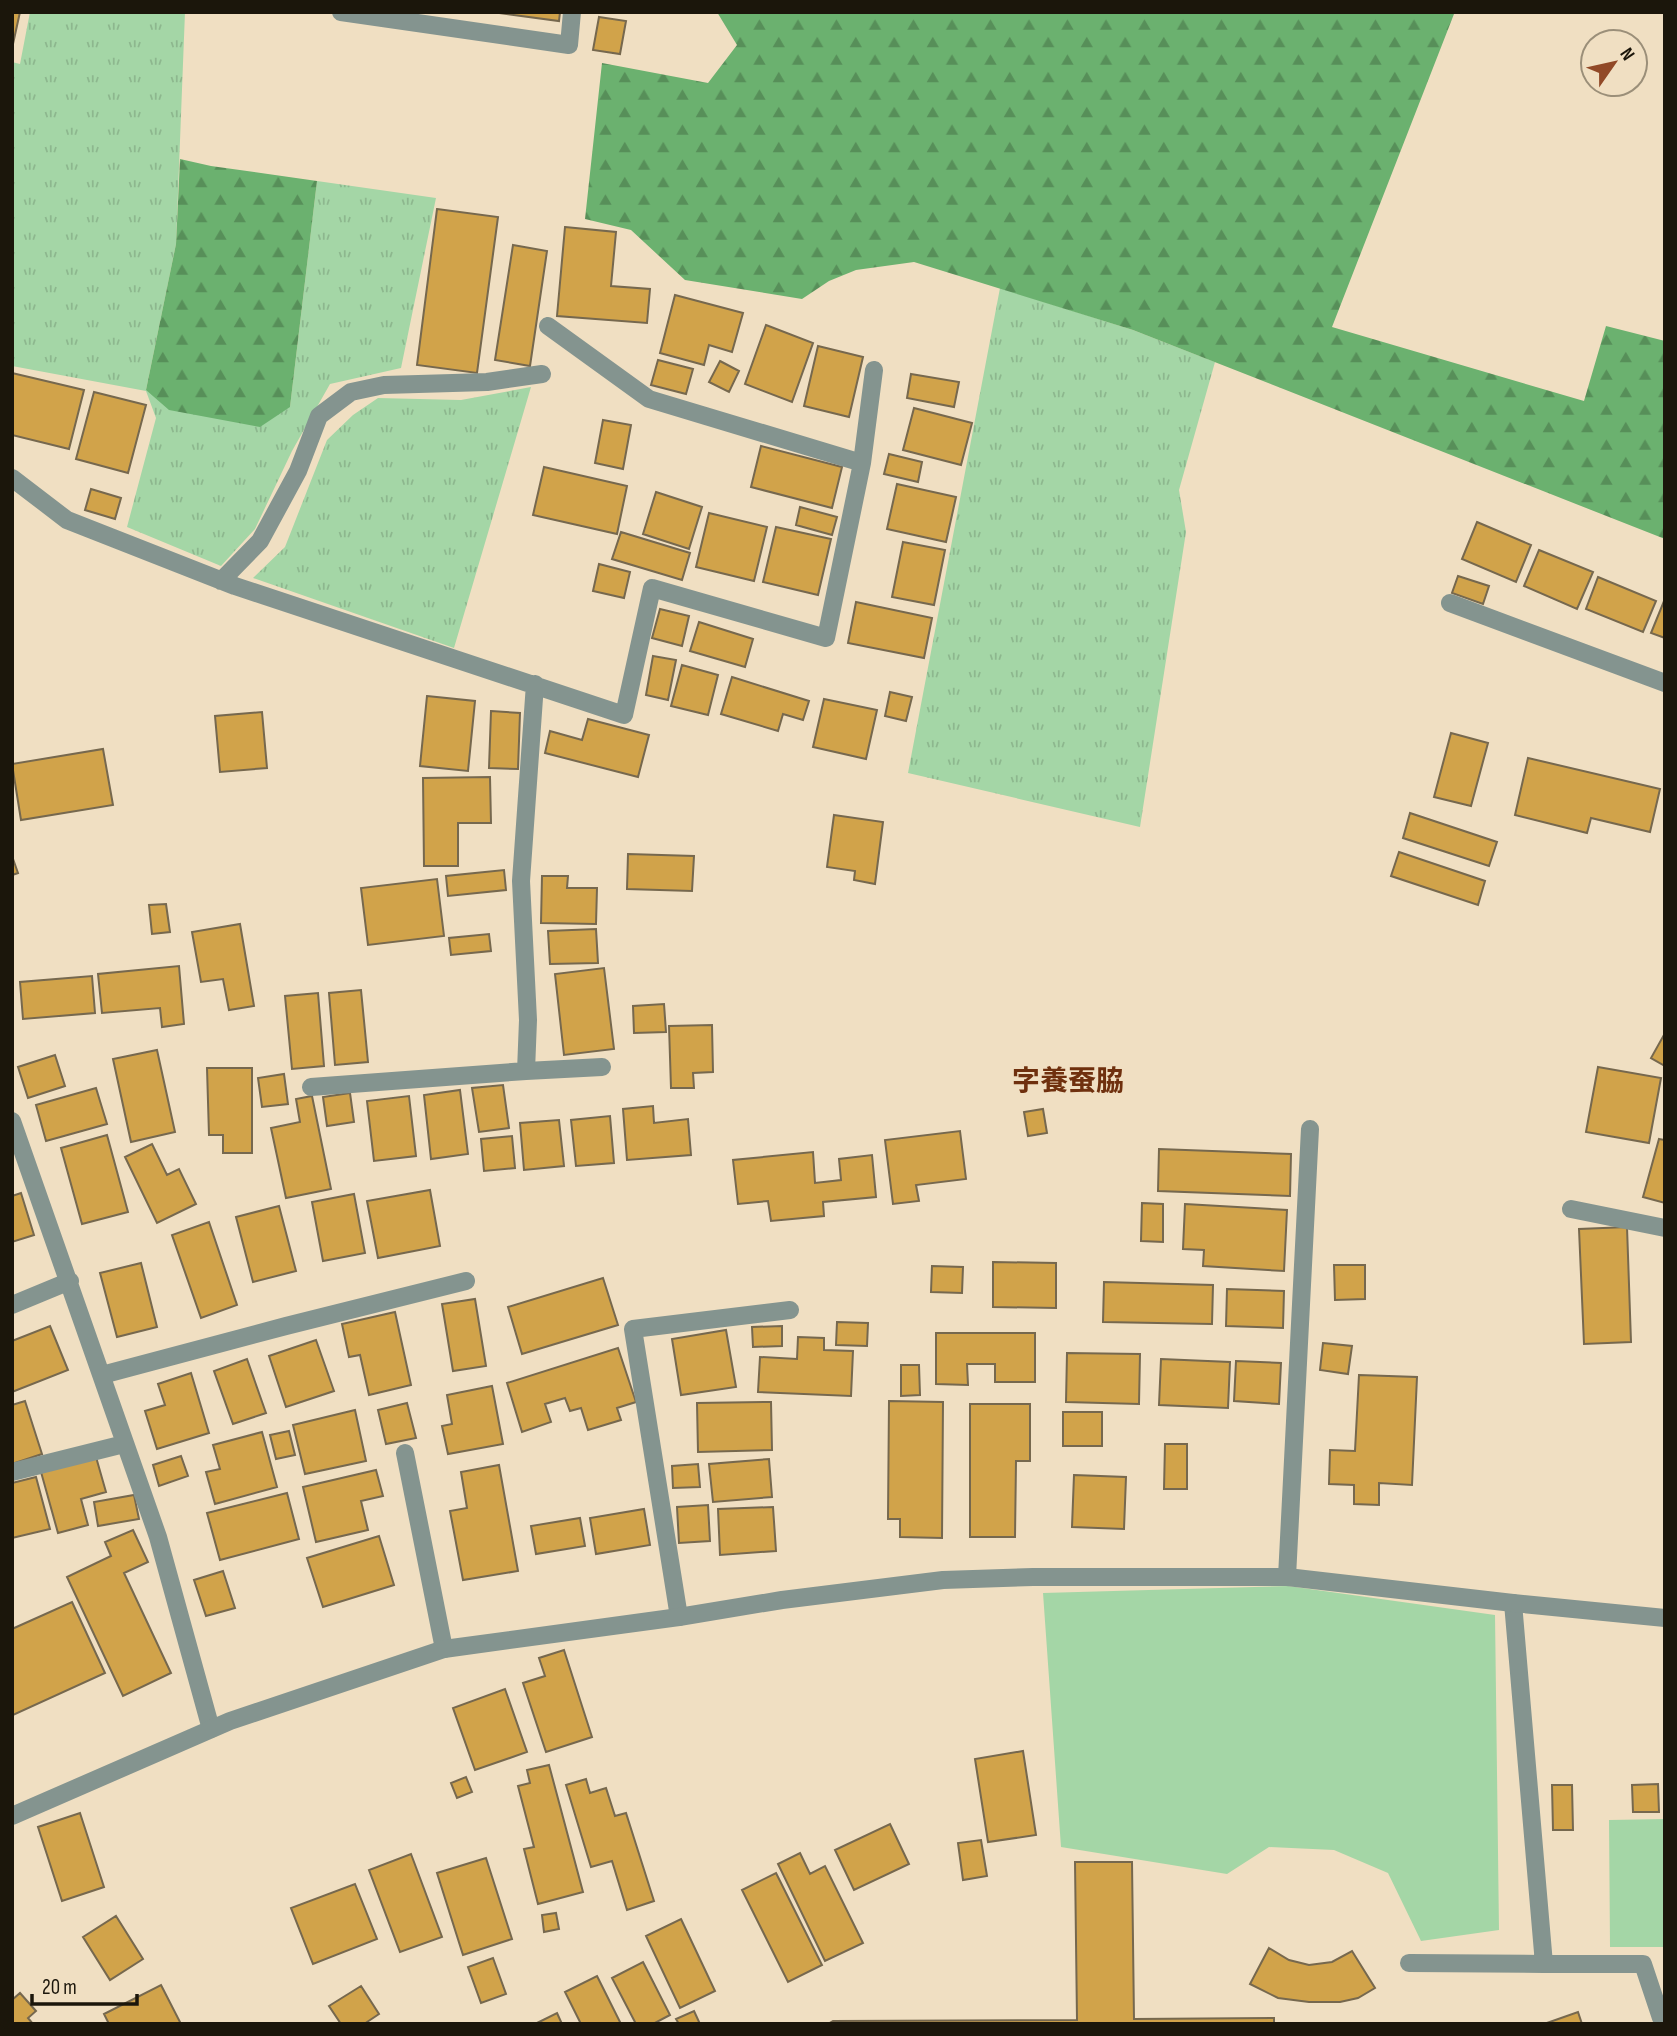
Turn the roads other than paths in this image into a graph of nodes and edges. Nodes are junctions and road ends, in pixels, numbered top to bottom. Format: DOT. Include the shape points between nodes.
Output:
graph roads {
  1 [pos="341,12"];
  2 [pos="572,12"];
  3 [pos="548,326"];
  4 [pos="874,370"];
  5 [pos="542,374"];
  6 [pos="862,463"];
  7 [pos="12,478"];
  8 [pos="221,580"];
  9 [pos="1450,603"];
  10 [pos="1665,683"];
  11 [pos="535,684"];
  12 [pos="602,1067"];
  13 [pos="526,1071"];
  14 [pos="311,1087"];
  15 [pos="12,1121"];
  16 [pos="1310,1129"];
  17 [pos="1571,1209"];
  18 [pos="1665,1228"];
  19 [pos="466,1281"];
  20 [pos="70,1282"];
  21 [pos="12,1305"];
  22 [pos="790,1310"];
  23 [pos="102,1376"];
  24 [pos="124,1444"];
  25 [pos="405,1453"];
  26 [pos="12,1472"];
  27 [pos="1287,1577"];
  28 [pos="1513,1603"];
  29 [pos="678,1617"];
  30 [pos="1665,1618"];
  31 [pos="444,1649"];
  32 [pos="211,1729"];
  33 [pos="12,1816"];
  34 [pos="1409,1963"];
  35 [pos="1544,1964"];
  36 [pos="1665,2018"];
  1 -- 2 [label="street" via="569,45"];
  3 -- 6 [label="street" via="649,399"];
  4 -- 6 [label="street"];
  5 -- 8 [label="street" via="487,382 384,385 351,392 319,416 298,471 260,541"];
  6 -- 11 [label="street" via="826,638 652,588 624,715"];
  7 -- 8 [label="street" via="66,520"];
  8 -- 11 [label="street"];
  9 -- 10 [label="street"];
  11 -- 13 [label="street" via="522,881"];
  12 -- 13 [label="street"];
  13 -- 14 [label="street"];
  15 -- 20 [label="street"];
  16 -- 27 [label="street"];
  17 -- 18 [label="street"];
  19 -- 23 [label="street"];
  20 -- 21 [label="street"];
  20 -- 23 [label="street"];
  22 -- 29 [label="street" via="633,1329"];
  23 -- 24 [label="street"];
  24 -- 26 [label="street"];
  24 -- 32 [label="street" via="158,1537"];
  25 -- 31 [label="street"];
  27 -- 28 [label="street"];
  27 -- 29 [label="street" via="943,1580"];
  28 -- 30 [label="street"];
  28 -- 35 [label="street"];
  29 -- 31 [label="street"];
  31 -- 32 [label="street"];
  32 -- 33 [label="street"];
  34 -- 35 [label="street"];
  35 -- 36 [label="street" via="1643,1964 1661,2018"];
}
